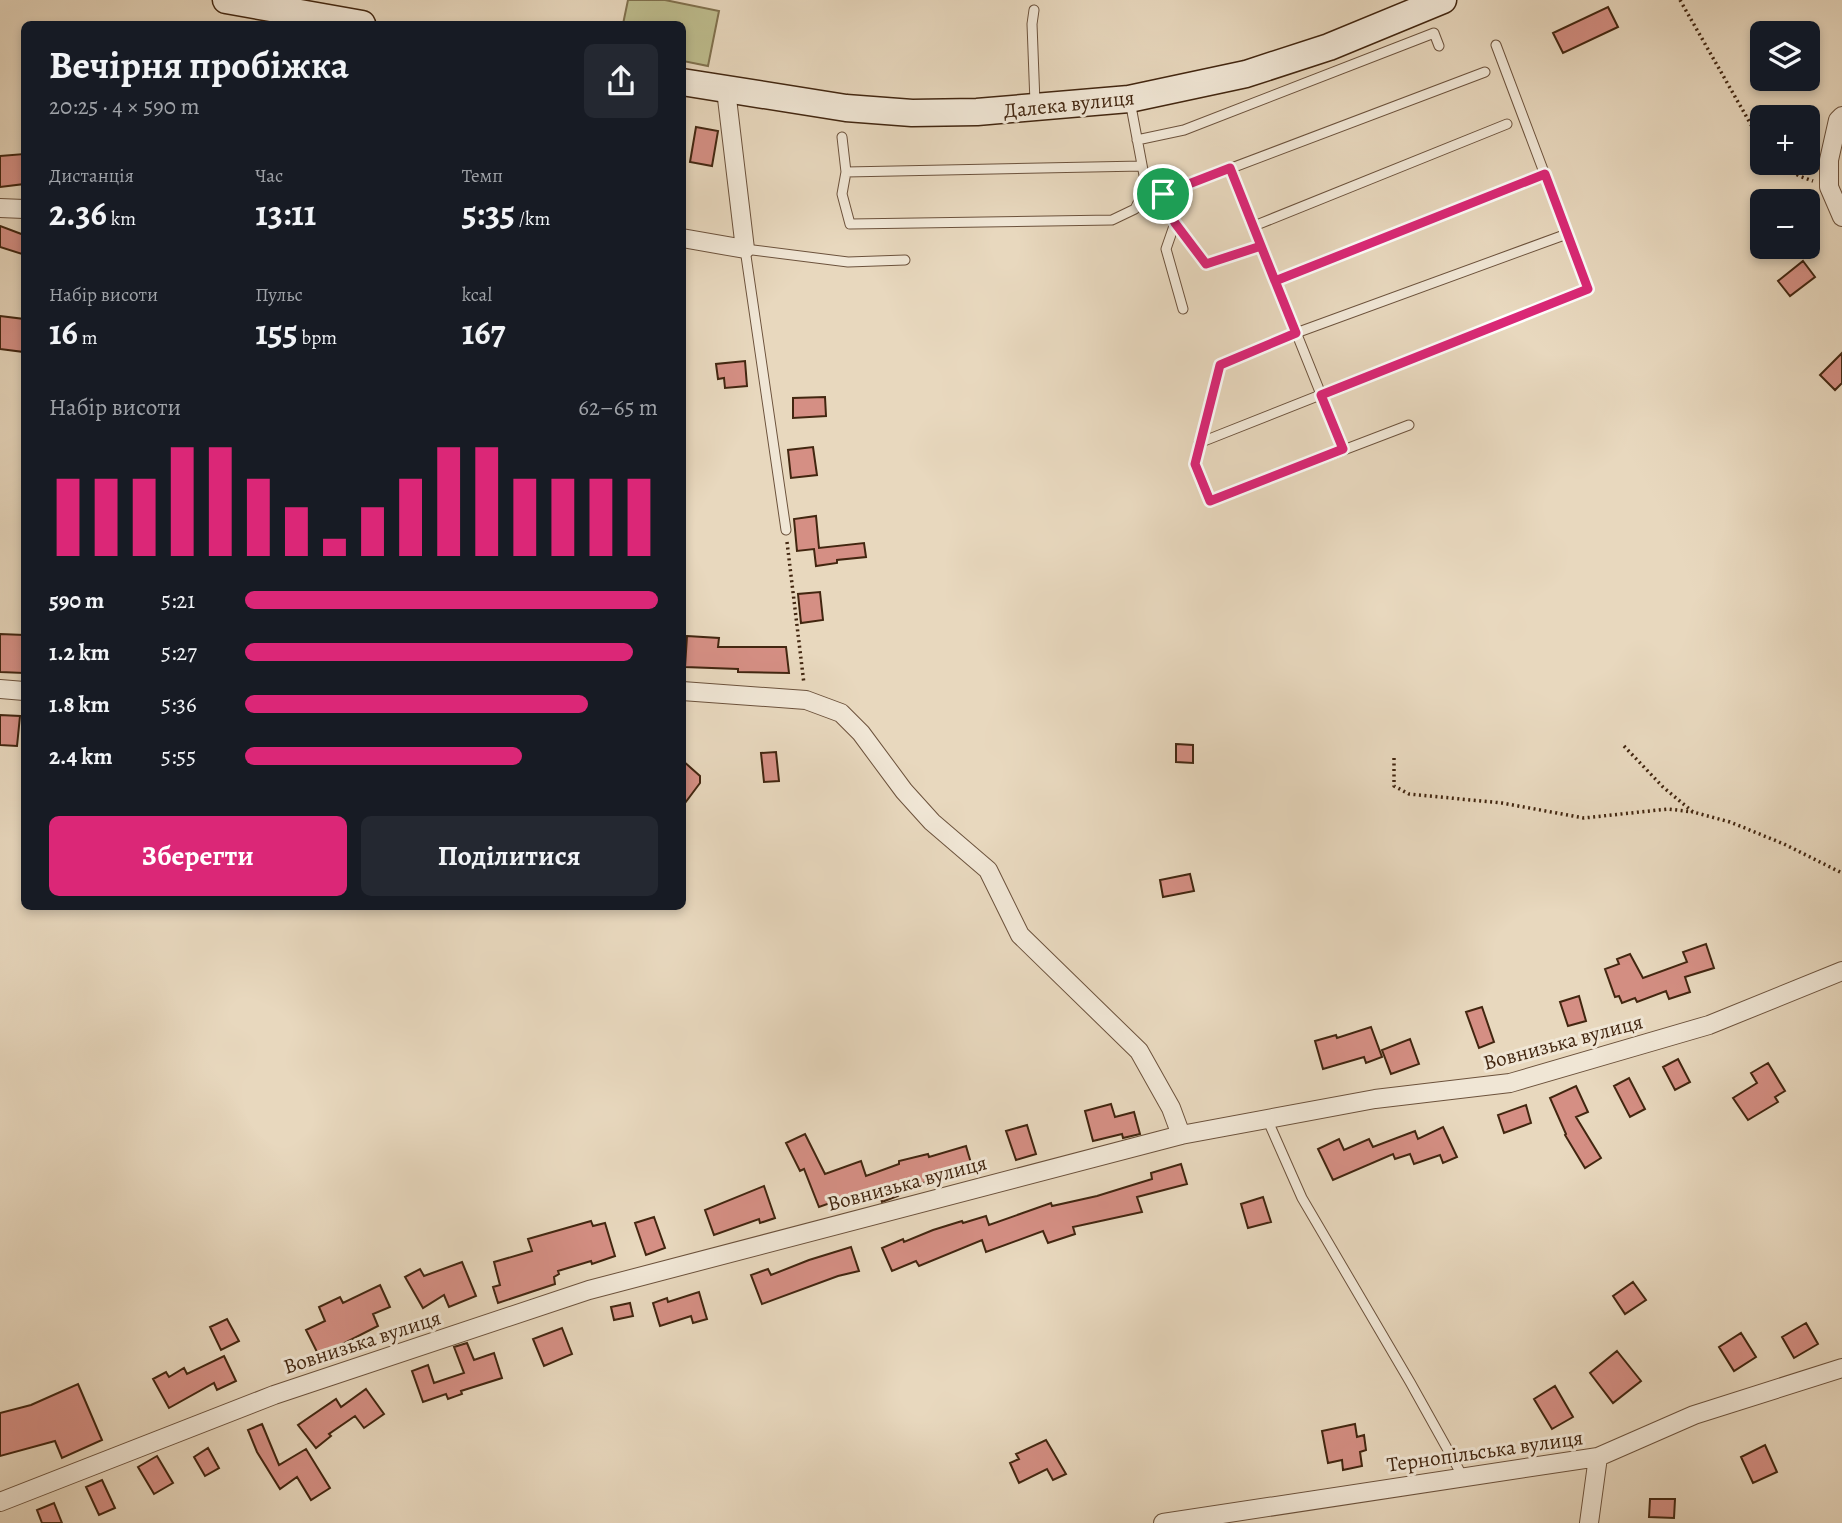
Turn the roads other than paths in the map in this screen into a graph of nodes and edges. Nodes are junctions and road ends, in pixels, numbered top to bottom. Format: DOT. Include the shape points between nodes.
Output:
graph roads {
  1 [pos="226,0"];
  2 [pos="1443,0"];
  3 [pos="1034,10"];
  4 [pos="345,21"];
  5 [pos="1496,45"];
  6 [pos="1439,46"];
  7 [pos="1485,72"];
  8 [pos="686,83"];
  9 [pos="726,90"];
  10 [pos="1129,99"];
  11 [pos="1035,109"];
  12 [pos="1842,116"];
  13 [pos="1507,124"];
  14 [pos="842,138"];
  15 [pos="1137,140"];
  16 [pos="1142,166"];
  17 [pos="1230,168"];
  18 [pos="846,172"];
  19 [pos="1545,174"];
  20 [pos="1146,186"];
  21 [pos="1163,194"];
  22 [pos="0,208"];
  23 [pos="21,209"];
  24 [pos="1839,211"];
  25 [pos="1175,223"];
  26 [pos="1254,226"];
  27 [pos="1567,234"];
  28 [pos="686,239"];
  29 [pos="1261,246"];
  30 [pos="745,249"];
  31 [pos="905,260"];
  32 [pos="1275,281"];
  33 [pos="1183,309"];
  34 [pos="1296,333"];
  35 [pos="1321,395"];
  36 [pos="1409,425"];
  37 [pos="1199,443"];
  38 [pos="1343,449"];
  39 [pos="786,530"];
  40 [pos="0,689"];
  41 [pos="21,691"];
  42 [pos="686,691"];
  43 [pos="1842,971"];
  44 [pos="1268,1121"];
  45 [pos="1181,1135"];
  46 [pos="1842,1368"];
  47 [pos="1598,1457"];
  48 [pos="1463,1477"];
  49 [pos="0,1502"];
  50 [pos="1163,1523"];
  51 [pos="1589,1523"];
  1 -- 4 [label="street"];
  2 -- 10 [label="street, Далека вулиця" via="1329,47 1245,74"];
  3 -- 11 [label="lane"];
  5 -- 19 [label="lane"];
  6 -- 15 [label="lane" via="1434,33 1184,130"];
  7 -- 17 [label="lane"];
  8 -- 9 [label="street, Далека вулиця"];
  9 -- 11 [label="street, Далека вулиця" via="886,111"];
  9 -- 30 [label="street"];
  10 -- 11 [label="street, Далека вулиця"];
  10 -- 15 [label="lane"];
  12 -- 24 [label="street" via="1829,160 1829,187"];
  13 -- 26 [label="lane"];
  14 -- 18 [label="lane"];
  15 -- 16 [label="lane"];
  16 -- 18 [label="lane"];
  16 -- 20 [label="lane"];
  17 -- 21 [label="lane"];
  17 -- 26 [label="lane"];
  18 -- 20 [label="lane" via="842,194 850,224 1112,220 1135,209"];
  19 -- 27 [label="lane"];
  19 -- 32 [label="lane"];
  20 -- 21 [label="lane"];
  21 -- 25 [label="lane"];
  22 -- 23 [label="street"];
  25 -- 29 [label="lane" via="1206,264"];
  25 -- 33 [label="lane" via="1166,250"];
  26 -- 29 [label="lane"];
  27 -- 34 [label="lane"];
  27 -- 35 [label="lane" via="1588,289"];
  28 -- 30 [label="street"];
  29 -- 32 [label="lane"];
  30 -- 31 [label="lane" via="848,262"];
  30 -- 39 [label="lane"];
  32 -- 34 [label="lane"];
  34 -- 35 [label="lane"];
  34 -- 37 [label="lane" via="1220,365"];
  35 -- 37 [label="lane"];
  35 -- 38 [label="lane"];
  36 -- 38 [label="lane"];
  37 -- 38 [label="lane" via="1195,464 1210,501"];
  40 -- 41 [label="street"];
  42 -- 45 [label="street" via="806,700 841,713 932,822 988,870 1020,934 1139,1051"];
  43 -- 44 [label="street, Вовнизька вулиця" via="1709,1025 1510,1083 1375,1099"];
  44 -- 45 [label="street, Вовнизька вулиця"];
  44 -- 48 [label="lane" via="1302,1198"];
  45 -- 49 [label="street, Вовнизька вулиця" via="589,1290 274,1395"];
  46 -- 47 [label="street, Тернопільська вулиця" via="1693,1416"];
  47 -- 48 [label="street, Тернопільська вулиця"];
  47 -- 51 [label="street"];
  48 -- 50 [label="street, Тернопільська вулиця"];
}
